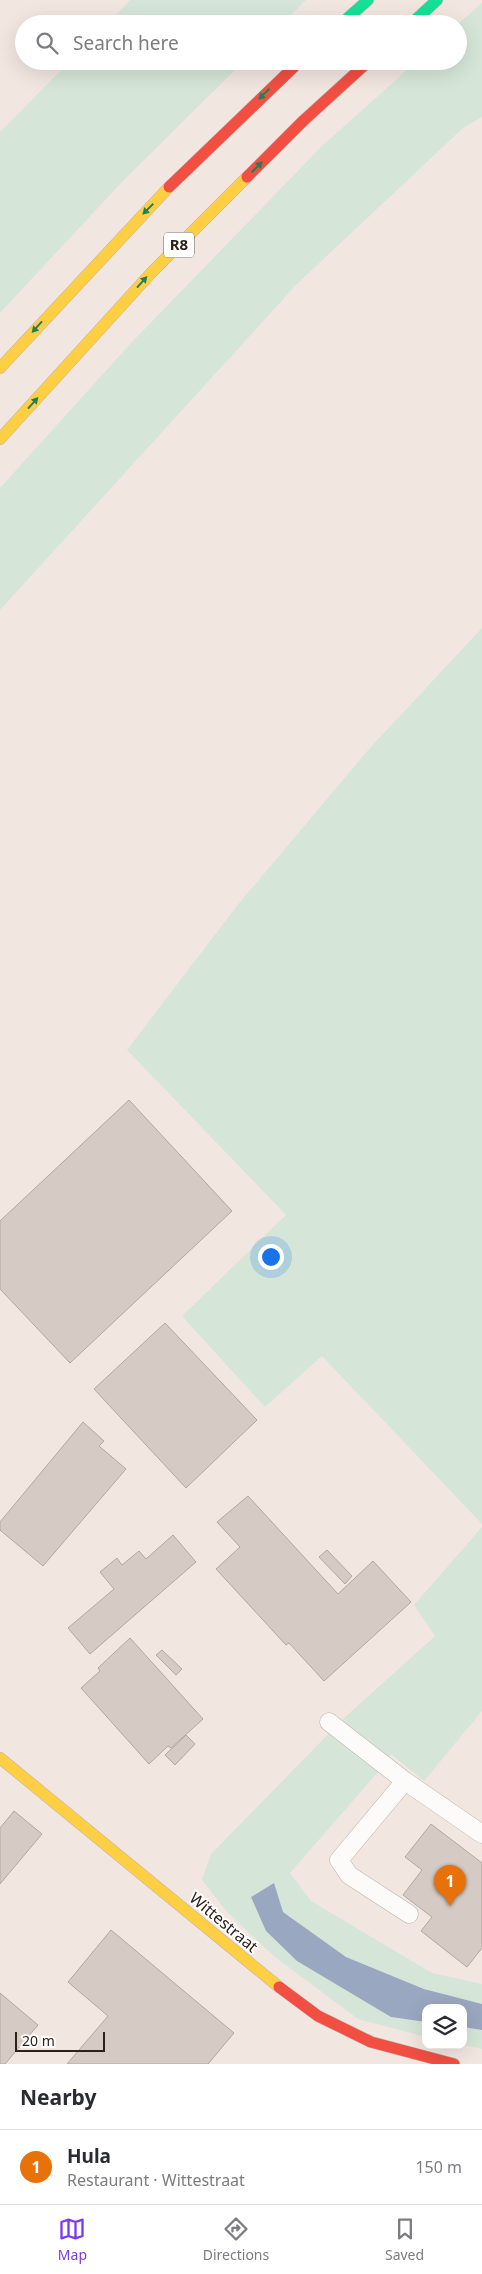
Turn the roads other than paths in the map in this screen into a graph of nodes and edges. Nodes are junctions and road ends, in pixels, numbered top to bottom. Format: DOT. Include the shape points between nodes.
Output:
graph roads {
  1 [pos="368,0"];
  2 [pos="437,0"];
  3 [pos="351,15"];
  4 [pos="421,15"];
  5 [pos="290,70"];
  6 [pos="359,70"];
  7 [pos="0,368"];
  8 [pos="0,439"];
  9 [pos="329,1722"];
  10 [pos="0,1758"];
  11 [pos="405,1781"];
  12 [pos="482,1834"];
  13 [pos="409,1914"];
  14 [pos="454,2064"];
  1 -- 3 [label="main road"];
  2 -- 4 [label="main road"];
  5 -- 7 [label="main road, one-way" via="108,249"];
  8 -- 6 [label="main road, R8, one-way" via="152,272 303,121"];
  9 -- 11 [label="lane"];
  10 -- 14 [label="main road, Wittestraat" via="261,1974 318,2016 371,2042"];
  11 -- 12 [label="lane"];
  11 -- 13 [label="lane" via="339,1860 349,1875"];
}
